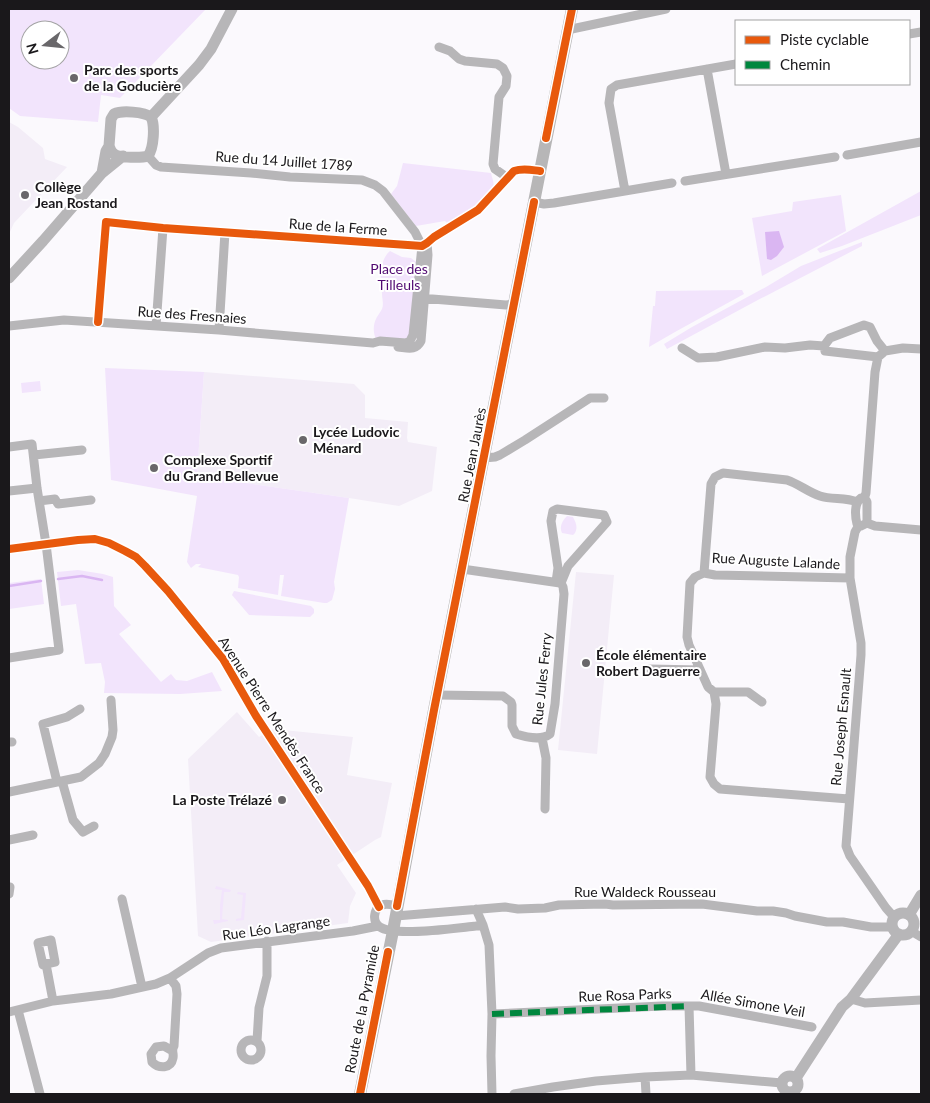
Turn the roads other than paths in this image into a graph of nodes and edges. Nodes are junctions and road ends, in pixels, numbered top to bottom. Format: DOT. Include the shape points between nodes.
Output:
graph roads {
  1 [pos="232,9"];
  2 [pos="572,9"];
  3 [pos="666,9"];
  4 [pos="625,13"];
  5 [pos="568,30"];
  6 [pos="439,47"];
  7 [pos="735,64"];
  8 [pos="707,69"];
  9 [pos="151,117"];
  10 [pos="921,142"];
  11 [pos="109,146"];
  12 [pos="847,155"];
  13 [pos="123,156"];
  14 [pos="148,156"];
  15 [pos="835,157"];
  16 [pos="540,171"];
  17 [pos="102,173"];
  18 [pos="726,174"];
  19 [pos="508,178"];
  20 [pos="685,181"];
  21 [pos="672,183"];
  22 [pos="625,191"];
  23 [pos="534,202"];
  24 [pos="163,228"];
  25 [pos="226,232"];
  26 [pos="424,244"];
  27 [pos="9,278"];
  28 [pos="421,298"];
  29 [pos="514,304"];
  30 [pos="98,322"];
  31 [pos="9,326"];
  32 [pos="156,326"];
  33 [pos="218,330"];
  34 [pos="824,346"];
  35 [pos="682,348"];
  36 [pos="921,349"];
  37 [pos="881,354"];
  38 [pos="604,398"];
  39 [pos="9,447"];
  40 [pos="82,450"];
  41 [pos="34,455"];
  42 [pos="484,458"];
  43 [pos="37,488"];
  44 [pos="9,492"];
  45 [pos="91,500"];
  46 [pos="860,500"];
  47 [pos="39,501"];
  48 [pos="863,524"];
  49 [pos="921,530"];
  50 [pos="46,544"];
  51 [pos="9,549"];
  52 [pos="462,569"];
  53 [pos="704,573"];
  54 [pos="850,578"];
  55 [pos="558,583"];
  56 [pos="9,658"];
  57 [pos="649,669"];
  58 [pos="700,670"];
  59 [pos="714,692"];
  60 [pos="437,695"];
  61 [pos="111,700"];
  62 [pos="762,702"];
  63 [pos="80,709"];
  64 [pos="542,738"];
  65 [pos="60,782"];
  66 [pos="9,792"];
  67 [pos="849,799"];
  68 [pos="545,809"];
  69 [pos="94,826"];
  70 [pos="33,835"];
  71 [pos="9,840"];
  72 [pos="921,895"];
  73 [pos="122,899"];
  74 [pos="379,907"];
  75 [pos="476,910"];
  76 [pos="396,911"];
  77 [pos="909,915"];
  78 [pos="483,925"];
  79 [pos="378,926"];
  80 [pos="895,926"];
  81 [pos="392,930"];
  82 [pos="916,934"];
  83 [pos="267,941"];
  84 [pos="46,964"];
  85 [pos="170,978"];
  86 [pos="142,987"];
  87 [pos="851,999"];
  88 [pos="921,1000"];
  89 [pos="53,1001"];
  90 [pos="689,1006"];
  91 [pos="18,1010"];
  92 [pos="9,1012"];
  93 [pos="492,1014"];
  94 [pos="812,1027"];
  95 [pos="257,1042"];
  96 [pos="171,1050"];
  97 [pos="691,1075"];
  98 [pos="645,1077"];
  99 [pos="796,1078"];
  100 [pos="782,1083"];
  101 [pos="791,1093"];
  102 [pos="40,1094"];
  103 [pos="360,1094"];
  104 [pos="492,1094"];
  105 [pos="514,1094"];
  106 [pos="646,1094"];
  1 -- 9 [label="street" via="199,65"];
  2 -- 5 [label="main road, Rue Jean Jaurès"];
  3 -- 4 [label="street"];
  4 -- 5 [label="street"];
  5 -- 16 [label="main road, Rue Jean Jaurès"];
  6 -- 19 [label="street" via="465,61 497,64 504,68 506,86 499,97 493,164"];
  7 -- 8 [label="street"];
  8 -- 18 [label="street"];
  8 -- 22 [label="street" via="611,88 609,103"];
  9 -- 11 [label="street" via="146,114 114,114"];
  9 -- 14 [label="street" via="154,123 152,151"];
  10 -- 12 [label="street"];
  11 -- 13 [label="street" via="111,152"];
  11 -- 17 [label="street"];
  13 -- 14 [label="street"];
  13 -- 17 [label="street"];
  14 -- 26 [label="street, Rue du 14 Juillet 1789" via="161,167 362,180 383,191"];
  15 -- 18 [label="street"];
  16 -- 19 [label="street" via="520,169"];
  16 -- 23 [label="main road, Rue Jean Jaurès"];
  17 -- 27 [label="street"];
  18 -- 20 [label="street"];
  19 -- 26 [label="street" via="478,210"];
  21 -- 22 [label="street"];
  22 -- 23 [label="street" via="554,203"];
  23 -- 29 [label="main road, Rue Jean Jaurès"];
  24 -- 25 [label="street, Rue de la Ferme"];
  24 -- 30 [label="street, Rue de la Ferme" via="106,222"];
  24 -- 32 [label="street"];
  25 -- 26 [label="street, Rue de la Ferme"];
  25 -- 33 [label="street"];
  26 -- 28 [label="street" via="428,255"];
  28 -- 29 [label="street"];
  28 -- 33 [label="street, Rue des Fresnaies" via="421,341 414,348"];
  29 -- 42 [label="main road, Rue Jean Jaurès"];
  30 -- 31 [label="street, Rue des Fresnaies" via="56,320"];
  30 -- 32 [label="street, Rue des Fresnaies"];
  32 -- 33 [label="street, Rue des Fresnaies"];
  34 -- 35 [label="street" via="765,347 698,358"];
  34 -- 37 [label="street" via="825,352"];
  34 -- 37 [label="street" via="830,338 864,325 870,327"];
  36 -- 37 [label="street" via="903,348"];
  37 -- 46 [label="street" via="875,372 866,493"];
  38 -- 42 [label="street, Rue Jean Jaurès" via="590,398 500,455"];
  39 -- 41 [label="street" via="32,444"];
  40 -- 41 [label="street"];
  41 -- 43 [label="street"];
  42 -- 52 [label="main road, Rue Jean Jaurès"];
  43 -- 44 [label="street"];
  43 -- 47 [label="street"];
  45 -- 47 [label="street" via="58,504 55,499"];
  46 -- 48 [label="street, Rue Joseph Esnault" via="856,521"];
  46 -- 53 [label="street, Rue Auguste Lalande" via="822,497 787,480 723,473 711,484"];
  47 -- 50 [label="street"];
  48 -- 49 [label="street"];
  48 -- 54 [label="street, Rue Joseph Esnault" via="855,532"];
  50 -- 51 [label="street, Avenue Pierre Mendès France"];
  50 -- 56 [label="street" via="59,650"];
  50 -- 74 [label="street, Avenue Pierre Mendès France" via="96,539 125,551 151,572 223,659"];
  52 -- 55 [label="street"];
  52 -- 60 [label="main road, Rue Jean Jaurès"];
  53 -- 54 [label="street, Rue Auguste Lalande"];
  53 -- 58 [label="street" via="690,583 687,637"];
  54 -- 67 [label="street, Rue Joseph Esnault" via="861,655"];
  55 -- 55 [label="street, Rue Jules Ferry" via="568,566 607,522 604,516 557,509 553,512 551,521"];
  55 -- 64 [label="street, Rue Jules Ferry" via="564,594 552,730"];
  57 -- 58 [label="street"];
  58 -- 59 [label="street"];
  59 -- 62 [label="street" via="748,692"];
  59 -- 67 [label="street" via="716,704 710,777 720,789"];
  60 -- 64 [label="street, Rue Jules Ferry" via="503,696 511,702 512,726 516,734"];
  60 -- 76 [label="main road, Rue Jean Jaurès"];
  61 -- 65 [label="street" via="112,738 105,754 81,777"];
  63 -- 65 [label="street" via="68,717 43,724"];
  64 -- 68 [label="street" via="546,758"];
  65 -- 66 [label="street"];
  65 -- 69 [label="street" via="73,820 83,832"];
  67 -- 80 [label="street, Rue Joseph Esnault" via="846,846"];
  70 -- 71 [label="street"];
  72 -- 77 [label="street"];
  73 -- 86 [label="street"];
  74 -- 76 [label="street" via="387,904"];
  74 -- 79 [label="street" via="374,915"];
  75 -- 76 [label="street, Rue Waldeck Rousseau"];
  75 -- 78 [label="street"];
  75 -- 80 [label="street, Rue Waldeck Rousseau" via="559,905 702,904 779,912 871,928"];
  76 -- 81 [label="main road, Rue Jean Jaurès"];
  77 -- 80 [label="street" via="897,915"];
  77 -- 82 [label="street"];
  78 -- 81 [label="street" via="404,933"];
  78 -- 93 [label="street" via="488,945"];
  79 -- 81 [label="street"];
  79 -- 83 [label="street, Rue Léo Lagrange"];
  80 -- 82 [label="street" via="905,935"];
  80 -- 87 [label="street"];
  81 -- 103 [label="main road, Route de la Pyramide"];
  83 -- 85 [label="street, Rue Léo Lagrange" via="221,948"];
  83 -- 95 [label="street" via="268,970 258,1008"];
  84 -- 89 [label="street"];
  85 -- 86 [label="street, Rue Léo Lagrange"];
  85 -- 96 [label="street" via="177,994 174,1046"];
  86 -- 89 [label="street, Rue Léo Lagrange"];
  87 -- 88 [label="street" via="865,1003"];
  87 -- 99 [label="street" via="842,1007"];
  89 -- 91 [label="street, Rue Léo Lagrange"];
  90 -- 93 [label="street, Rue Rosa Parks"];
  90 -- 94 [label="street, Allée Simone Veil"];
  90 -- 97 [label="street, Rue Rosa Parks"];
  91 -- 92 [label="street, Rue Léo Lagrange"];
  91 -- 102 [label="street"];
  93 -- 104 [label="street"];
  97 -- 98 [label="street"];
  97 -- 100 [label="street"];
  98 -- 105 [label="street"];
  98 -- 106 [label="street"];
  99 -- 100 [label="street" via="786,1077"];
  99 -- 101 [label="street" via="798,1086"];
  100 -- 101 [label="street" via="784,1090"];
}
